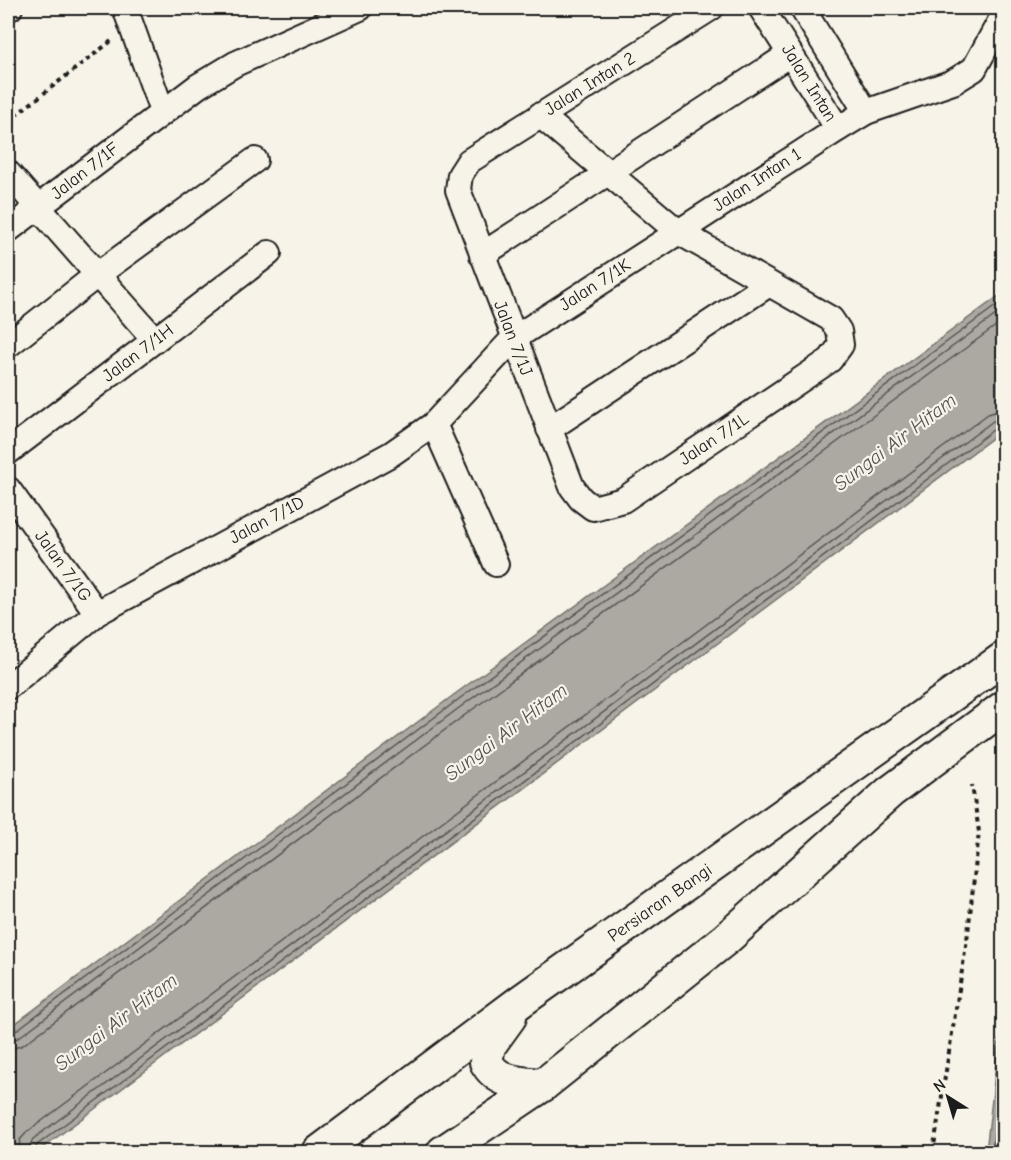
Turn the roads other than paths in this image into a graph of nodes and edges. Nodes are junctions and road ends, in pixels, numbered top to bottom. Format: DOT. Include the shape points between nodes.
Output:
graph roads {
  1 [pos="360,8"];
  2 [pos="711,8"];
  3 [pos="761,8"];
  4 [pos="801,8"];
  5 [pos="1004,14"];
  6 [pos="128,16"];
  7 [pos="790,54"];
  8 [pos="162,111"];
  9 [pos="866,112"];
  10 [pos="540,115"];
  11 [pos="838,129"];
  12 [pos="255,160"];
  13 [pos="469,161"];
  14 [pos="607,172"];
  15 [pos="8,173"];
  16 [pos="37,208"];
  17 [pos="8,230"];
  18 [pos="677,231"];
  19 [pos="269,253"];
  20 [pos="482,255"];
  21 [pos="97,275"];
  22 [pos="769,284"];
  23 [pos="513,339"];
  24 [pos="155,340"];
  25 [pos="8,345"];
  26 [pos="434,424"];
  27 [pos="549,429"];
  28 [pos="8,452"];
  29 [pos="8,489"];
  30 [pos="593,508"];
  31 [pos="496,564"];
  32 [pos="97,613"];
  33 [pos="1004,658"];
  34 [pos="8,687"];
  35 [pos="994,714"];
  36 [pos="521,1001"];
  37 [pos="419,1077"];
  38 [pos="543,1086"];
  39 [pos="318,1152"];
  40 [pos="346,1152"];
  41 [pos="443,1152"];
  1 -- 8 [label="street, Jalan 7/1F" via="235,64"];
  2 -- 10 [label="street, Jalan Intan 2"];
  3 -- 7 [label="street, Jalan Intan"];
  4 -- 9 [label="street"];
  5 -- 9 [label="street, Jalan Intan 1" via="974,69 953,82"];
  6 -- 8 [label="street"];
  7 -- 11 [label="street, Jalan Intan"];
  7 -- 14 [label="street"];
  8 -- 16 [label="street, Jalan 7/1F"];
  9 -- 11 [label="street, Jalan Intan 1"];
  10 -- 13 [label="street, Jalan Intan 2"];
  10 -- 14 [label="street"];
  11 -- 18 [label="street, Jalan Intan 1"];
  12 -- 21 [label="street"];
  13 -- 20 [label="street, Jalan 7/1J" via="460,175 458,190"];
  14 -- 18 [label="street"];
  14 -- 20 [label="street"];
  15 -- 16 [label="street"];
  16 -- 17 [label="street, Jalan 7/1F"];
  16 -- 21 [label="street"];
  18 -- 22 [label="street"];
  18 -- 23 [label="street, Jalan 7/1K"];
  19 -- 24 [label="street, Jalan 7/1H"];
  20 -- 23 [label="street, Jalan 7/1J"];
  21 -- 24 [label="street"];
  21 -- 25 [label="street"];
  22 -- 27 [label="street"];
  22 -- 30 [label="street, Jalan 7/1L" via="831,319 842,345 830,360 623,500"];
  23 -- 26 [label="street, Jalan 7/1D"];
  23 -- 27 [label="street, Jalan 7/1J"];
  24 -- 28 [label="street, Jalan 7/1H"];
  26 -- 31 [label="street"];
  26 -- 32 [label="street, Jalan 7/1D" via="391,454"];
  27 -- 30 [label="street, Jalan 7/1J" via="572,487"];
  29 -- 32 [label="street, Jalan 7/1G"];
  32 -- 34 [label="street, Jalan 7/1D"];
  33 -- 36 [label="main road, Persiaran Bangi"];
  35 -- 38 [label="main road" via="890,792 727,938"];
  36 -- 37 [label="main road, Persiaran Bangi"];
  36 -- 38 [label="main road" via="489,1046 486,1062 497,1076"];
  37 -- 39 [label="main road, Persiaran Bangi"];
  37 -- 40 [label="main road" via="377,1129"];
  38 -- 41 [label="main road"];
}
